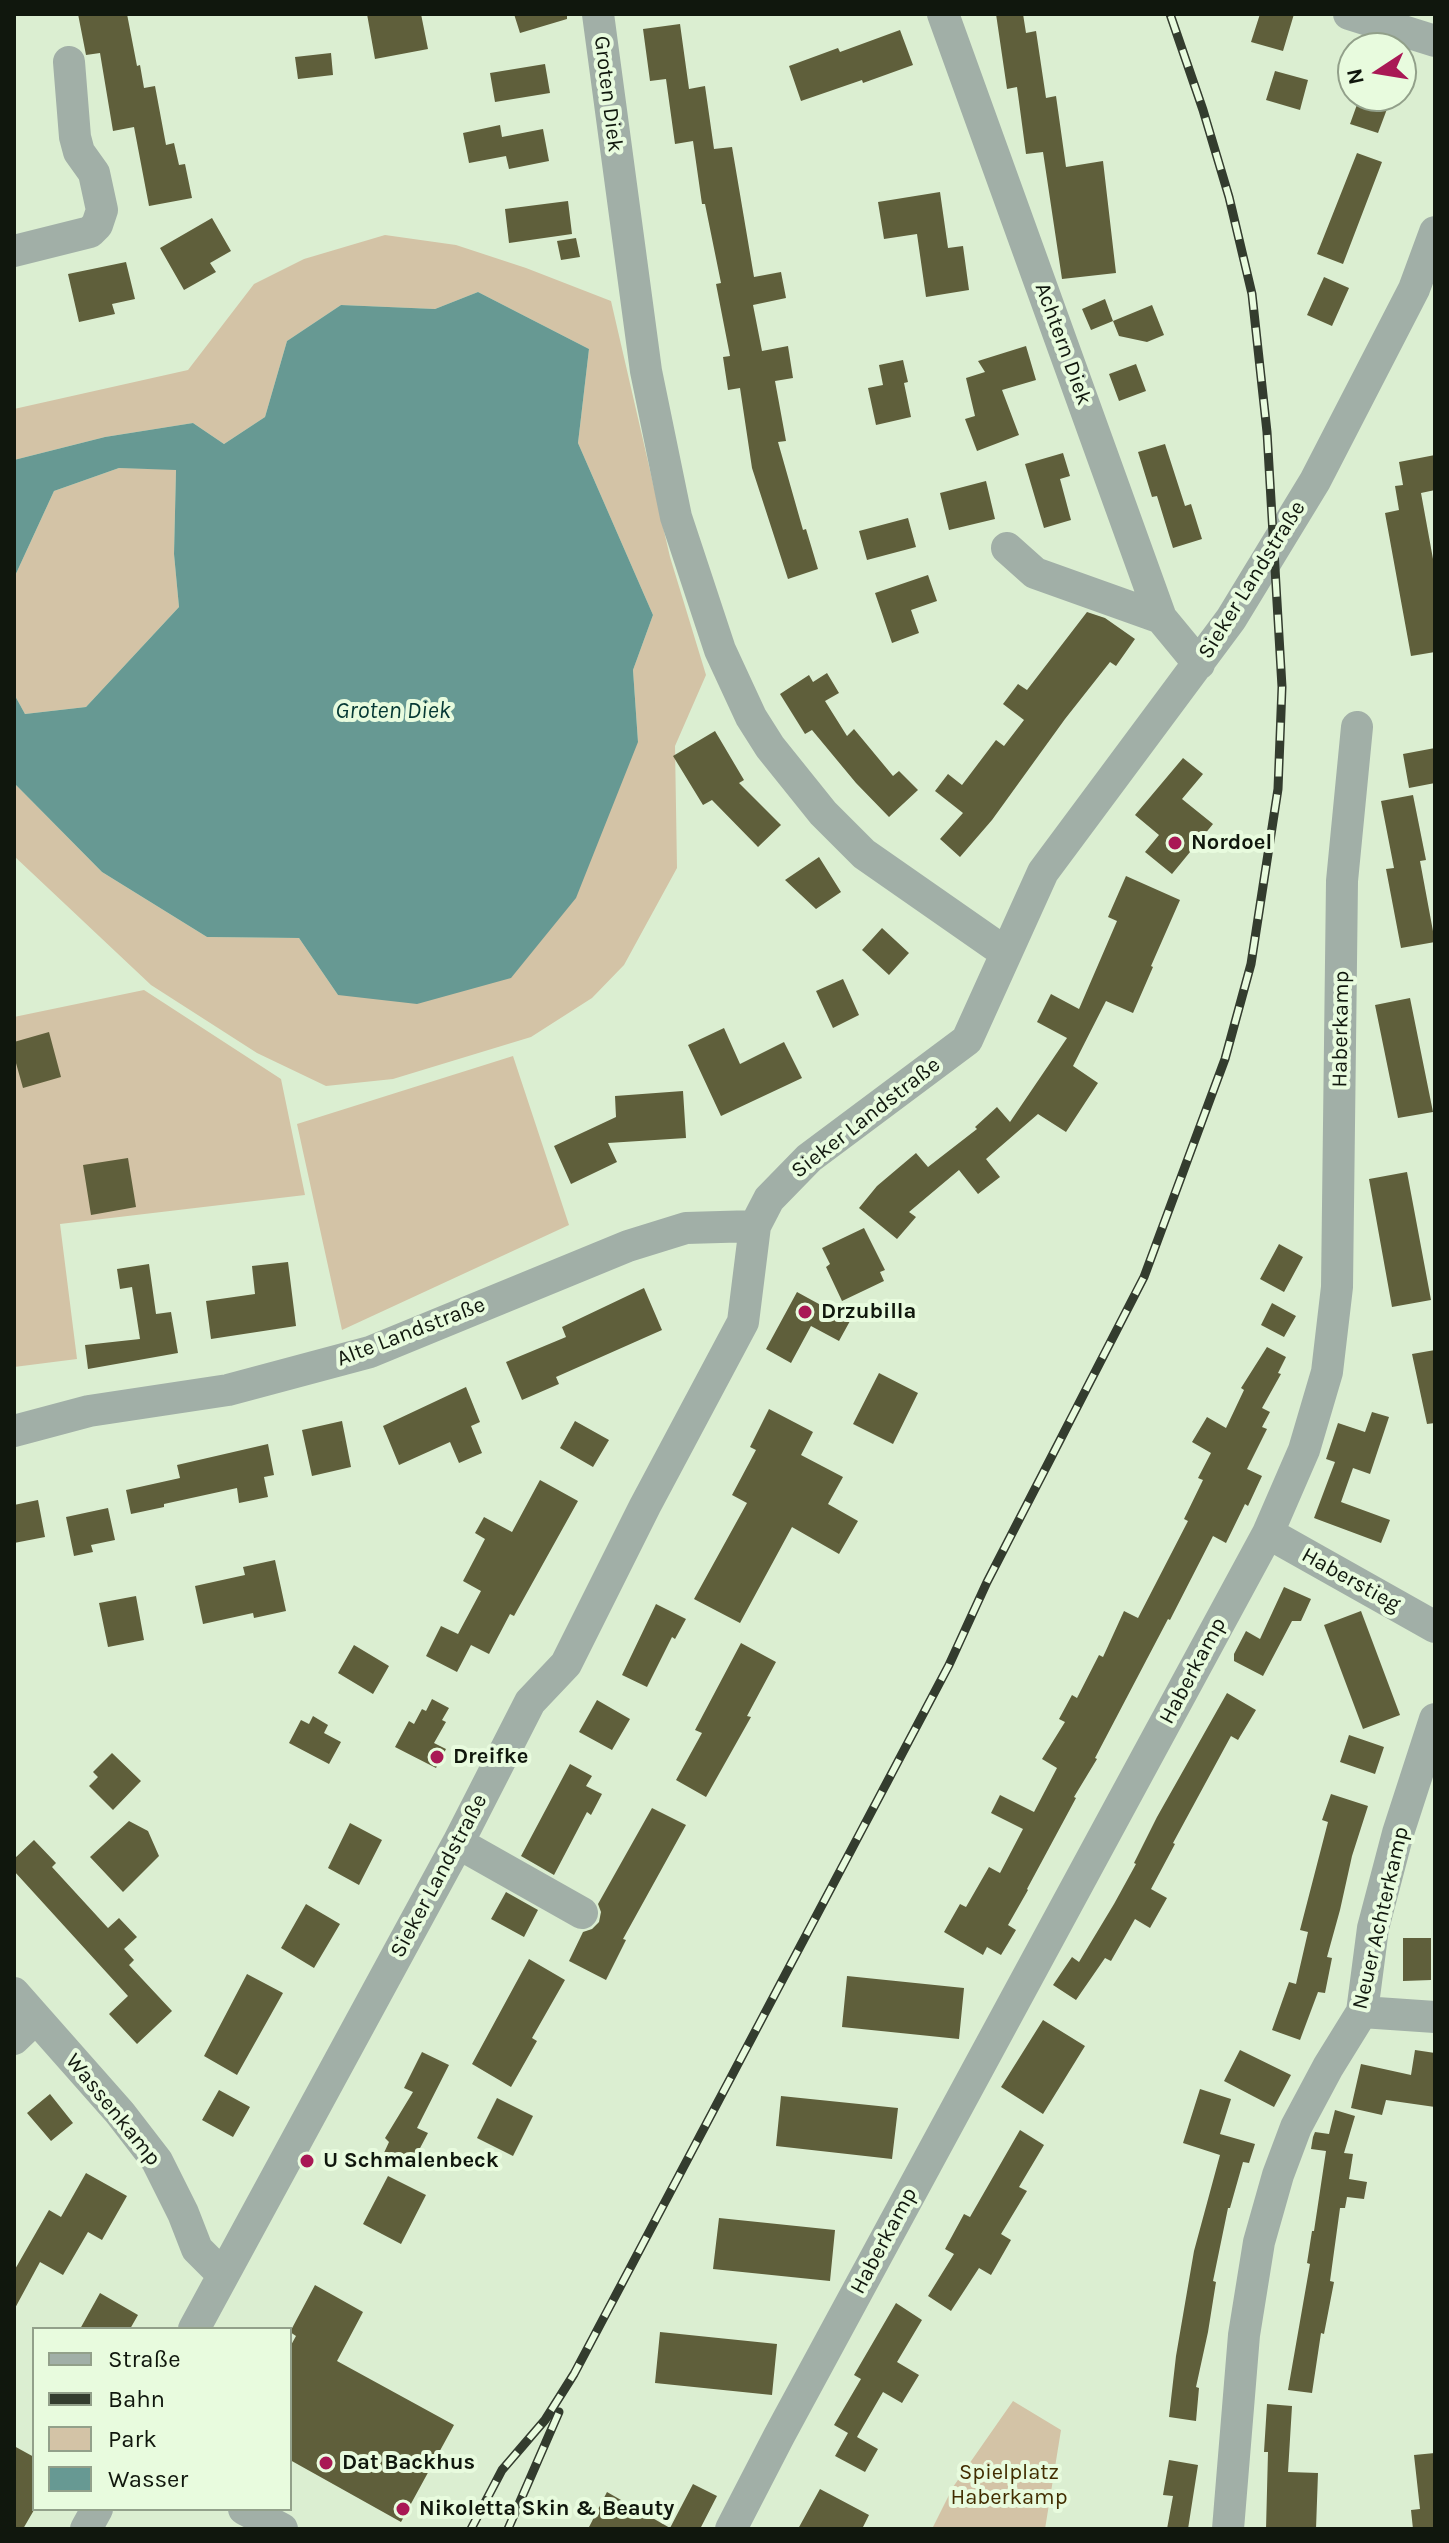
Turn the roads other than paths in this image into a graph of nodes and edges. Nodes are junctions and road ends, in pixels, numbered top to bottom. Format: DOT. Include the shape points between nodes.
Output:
graph roads {
  1 [pos="943,14"];
  2 [pos="1349,14"];
  3 [pos="605,15"];
  4 [pos="1435,41"];
  5 [pos="69,62"];
  6 [pos="1435,232"];
  7 [pos="14,251"];
  8 [pos="1425,296"];
  9 [pos="1007,548"];
  10 [pos="1161,618"];
  11 [pos="1199,664"];
  12 [pos="1357,727"];
  13 [pos="1006,953"];
  14 [pos="755,1226"];
  15 [pos="14,1431"];
  16 [pos="1268,1533"];
  17 [pos="1435,1627"];
  18 [pos="1435,1719"];
  19 [pos="458,1843"];
  20 [pos="582,1913"];
  21 [pos="14,1993"];
  22 [pos="1362,2012"];
  23 [pos="1435,2017"];
  24 [pos="25,2028"];
  25 [pos="223,2275"];
  26 [pos="195,2327"];
  27 [pos="96,2511"];
  28 [pos="248,2511"];
  29 [pos="86,2529"];
  30 [pos="282,2529"];
  31 [pos="731,2529"];
  32 [pos="1228,2529"];
  1 -- 10 [label="street, Achtern Diek"];
  2 -- 4 [label="street"];
  3 -- 13 [label="street, Groten Diek" via="646,371 676,517 720,650 751,717 823,813 864,854"];
  5 -- 7 [label="street" via="75,137 94,173 102,210 90,232"];
  6 -- 8 [label="street, Sieker Landstraße"];
  8 -- 11 [label="street, Sieker Landstraße"];
  9 -- 10 [label="street" via="1035,573"];
  10 -- 11 [label="street, Achtern Diek"];
  11 -- 13 [label="street, Sieker Landstraße" via="1043,872"];
  12 -- 16 [label="street, Haberkamp" via="1342,881 1337,1287 1327,1372 1304,1450"];
  13 -- 14 [label="street, Sieker Landstraße" via="967,1040 809,1158 769,1199"];
  14 -- 15 [label="street, Alte Landstraße" via="686,1228 628,1246 370,1352 228,1390 89,1411"];
  14 -- 19 [label="street, Sieker Landstraße" via="743,1322 566,1664 530,1702"];
  16 -- 17 [label="street, Haberstieg"];
  16 -- 31 [label="street, Haberkamp"];
  18 -- 22 [label="street, Neuer Achterkamp" via="1373,1928"];
  19 -- 20 [label="street"];
  19 -- 25 [label="street, Sieker Landstraße"];
  21 -- 24 [label="street, Wassenkamp"];
  22 -- 23 [label="street"];
  22 -- 32 [label="street, Neuer Achterkamp" via="1296,2127 1259,2242 1244,2335"];
  24 -- 25 [label="street, Wassenkamp" via="120,2113 157,2161 197,2249"];
  25 -- 26 [label="street, Sieker Landstraße"];
  27 -- 29 [label="street"];
  28 -- 30 [label="street"];
}
